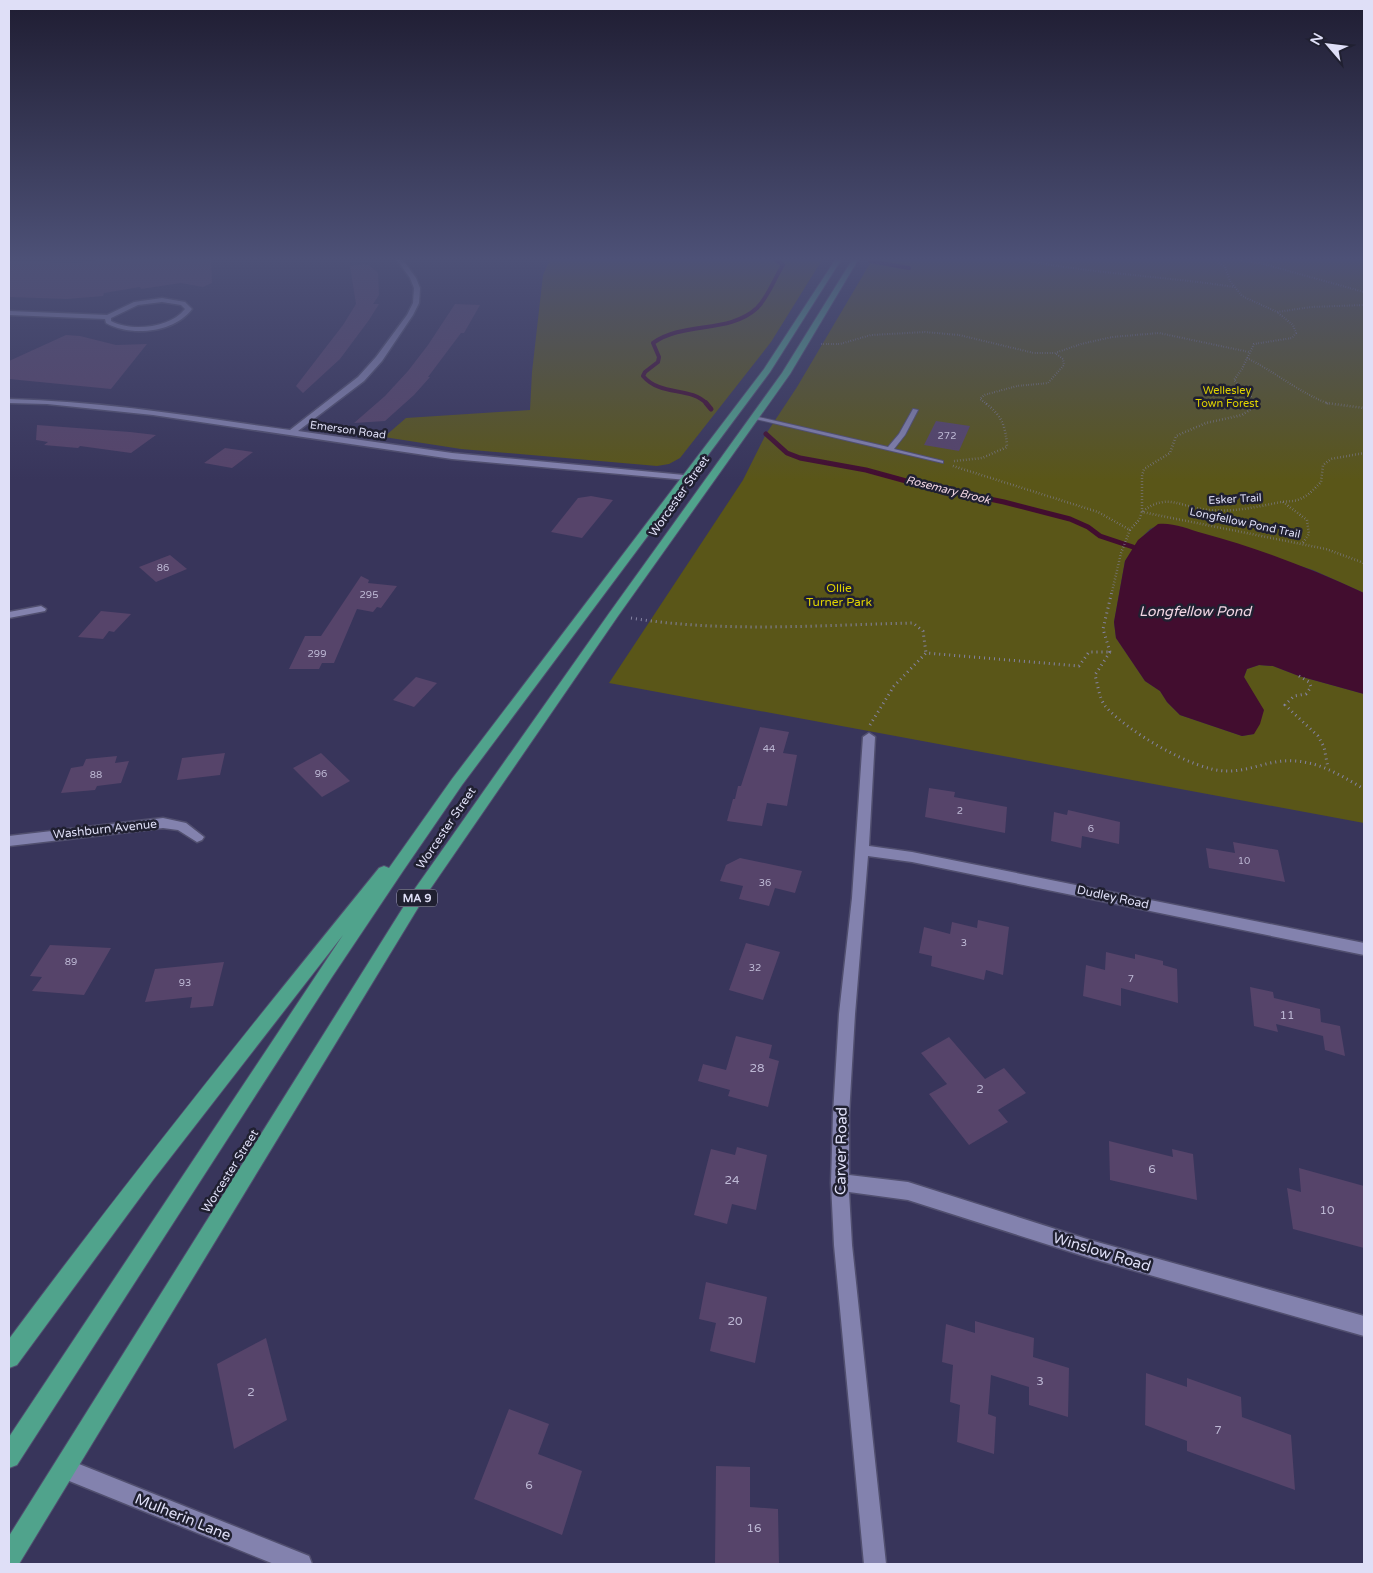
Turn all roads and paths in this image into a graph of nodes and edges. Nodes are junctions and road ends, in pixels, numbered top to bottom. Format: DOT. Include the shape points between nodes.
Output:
graph roads {
  1 [pos="397,333"];
  2 [pos="791,333"];
  3 [pos="811,333"];
  4 [pos="900,333"];
  5 [pos="937,333"];
  6 [pos="1154,333"];
  7 [pos="1161,333"];
  8 [pos="1296,333"];
  9 [pos="805,344"];
  10 [pos="1249,352"];
  11 [pos="1055,353"];
  12 [pos="1247,358"];
  13 [pos="9,401"];
  14 [pos="1364,408"];
  15 [pos="914,410"];
  16 [pos="754,418"];
  17 [pos="291,433"];
  18 [pos="890,449"];
  19 [pos="1364,453"];
  20 [pos="941,462"];
  21 [pos="684,478"];
  22 [pos="1283,502"];
  23 [pos="1142,512"];
  24 [pos="1130,530"];
  25 [pos="1302,544"];
  26 [pos="1364,563"];
  27 [pos="41,609"];
  28 [pos="614,614"];
  29 [pos="9,615"];
  30 [pos="1110,652"];
  31 [pos="926,653"];
  32 [pos="1299,676"];
  33 [pos="869,737"];
  34 [pos="1328,768"];
  35 [pos="457,782"];
  36 [pos="1364,789"];
  37 [pos="197,838"];
  38 [pos="9,841"];
  39 [pos="862,850"];
  40 [pos="1364,949"];
  41 [pos="840,1183"];
  42 [pos="1364,1326"];
  43 [pos="9,1357"];
  44 [pos="9,1457"];
  45 [pos="64,1469"];
  46 [pos="9,1558"];
  47 [pos="301,1564"];
  48 [pos="874,1564"];
  1 -- 17 [label="street" via="361,379"];
  2 -- 21 [label="highway, Worcester Street / MA 9"];
  3 -- 9 [label="highway, Worcester Street / MA 9"];
  4 -- 9 [label="path" via="871,335 840,344"];
  5 -- 11 [label="path" via="1034,353"];
  6 -- 11 [label="path" via="1112,337"];
  7 -- 10 [label="path"];
  8 -- 10 [label="path" via="1292,338 1254,344"];
  9 -- 16 [label="highway, Worcester Street / MA 9"];
  10 -- 12 [label="path"];
  11 -- 20 [label="path" via="1063,359 1064,365 1048,383 1018,386 980,399 1007,427 1007,447 982,458"];
  12 -- 14 [label="path" via="1328,404"];
  12 -- 23 [label="path" via="1234,380 1251,397 1254,404 1250,411 1176,436 1170,453 1144,469"];
  13 -- 17 [label="street, Emerson Road" via="153,413"];
  15 -- 18 [label="lane" via="902,435"];
  16 -- 18 [label="lane"];
  16 -- 28 [label="highway, Worcester Street / MA 9"];
  17 -- 21 [label="street, Emerson Road" via="466,458"];
  18 -- 20 [label="lane"];
  19 -- 22 [label="path, Esker Trail" via="1331,459 1323,465 1321,482 1300,500"];
  20 -- 24 [label="path" via="1098,512"];
  21 -- 35 [label="highway, Worcester Street / MA 9"];
  22 -- 23 [label="path, Esker Trail" via="1270,506 1204,510 1161,500"];
  22 -- 25 [label="path" via="1307,520 1308,534"];
  23 -- 24 [label="path"];
  23 -- 25 [label="path, Longfellow Pond Trail"];
  24 -- 30 [label="path" via="1103,629"];
  25 -- 26 [label="path, Longfellow Pond Trail"];
  27 -- 29 [label="street"];
  28 -- 31 [label="path" via="649,621 735,626 913,623 923,631"];
  28 -- 45 [label="highway, Worcester Street / MA 9" via="419,894"];
  30 -- 31 [label="path" via="1089,652 1079,666"];
  30 -- 34 [label="path" via="1095,675 1104,705 1126,724 1185,760 1219,771 1239,771 1284,760"];
  31 -- 33 [label="path" via="903,674 879,708 870,725"];
  32 -- 34 [label="path" via="1309,682 1311,688 1306,694 1294,696 1285,705 1292,716 1311,729 1321,741"];
  33 -- 39 [label="street, Carver Road"];
  34 -- 36 [label="path"];
  35 -- 43 [label="highway" via="263,1022"];
  35 -- 44 [label="highway, Worcester Street / MA 9" via="331,965"];
  37 -- 38 [label="street, Washburn Avenue" via="181,826 163,823"];
  39 -- 40 [label="street, Dudley Road" via="912,857"];
  39 -- 41 [label="street, Carver Road" via="846,1023"];
  41 -- 42 [label="street, Winslow Road" via="908,1191 1115,1257"];
  41 -- 48 [label="street, Carver Road" via="842,1245"];
  45 -- 46 [label="highway, Worcester Street / MA 9"];
  45 -- 47 [label="street, Mulherin Lane"];
}
